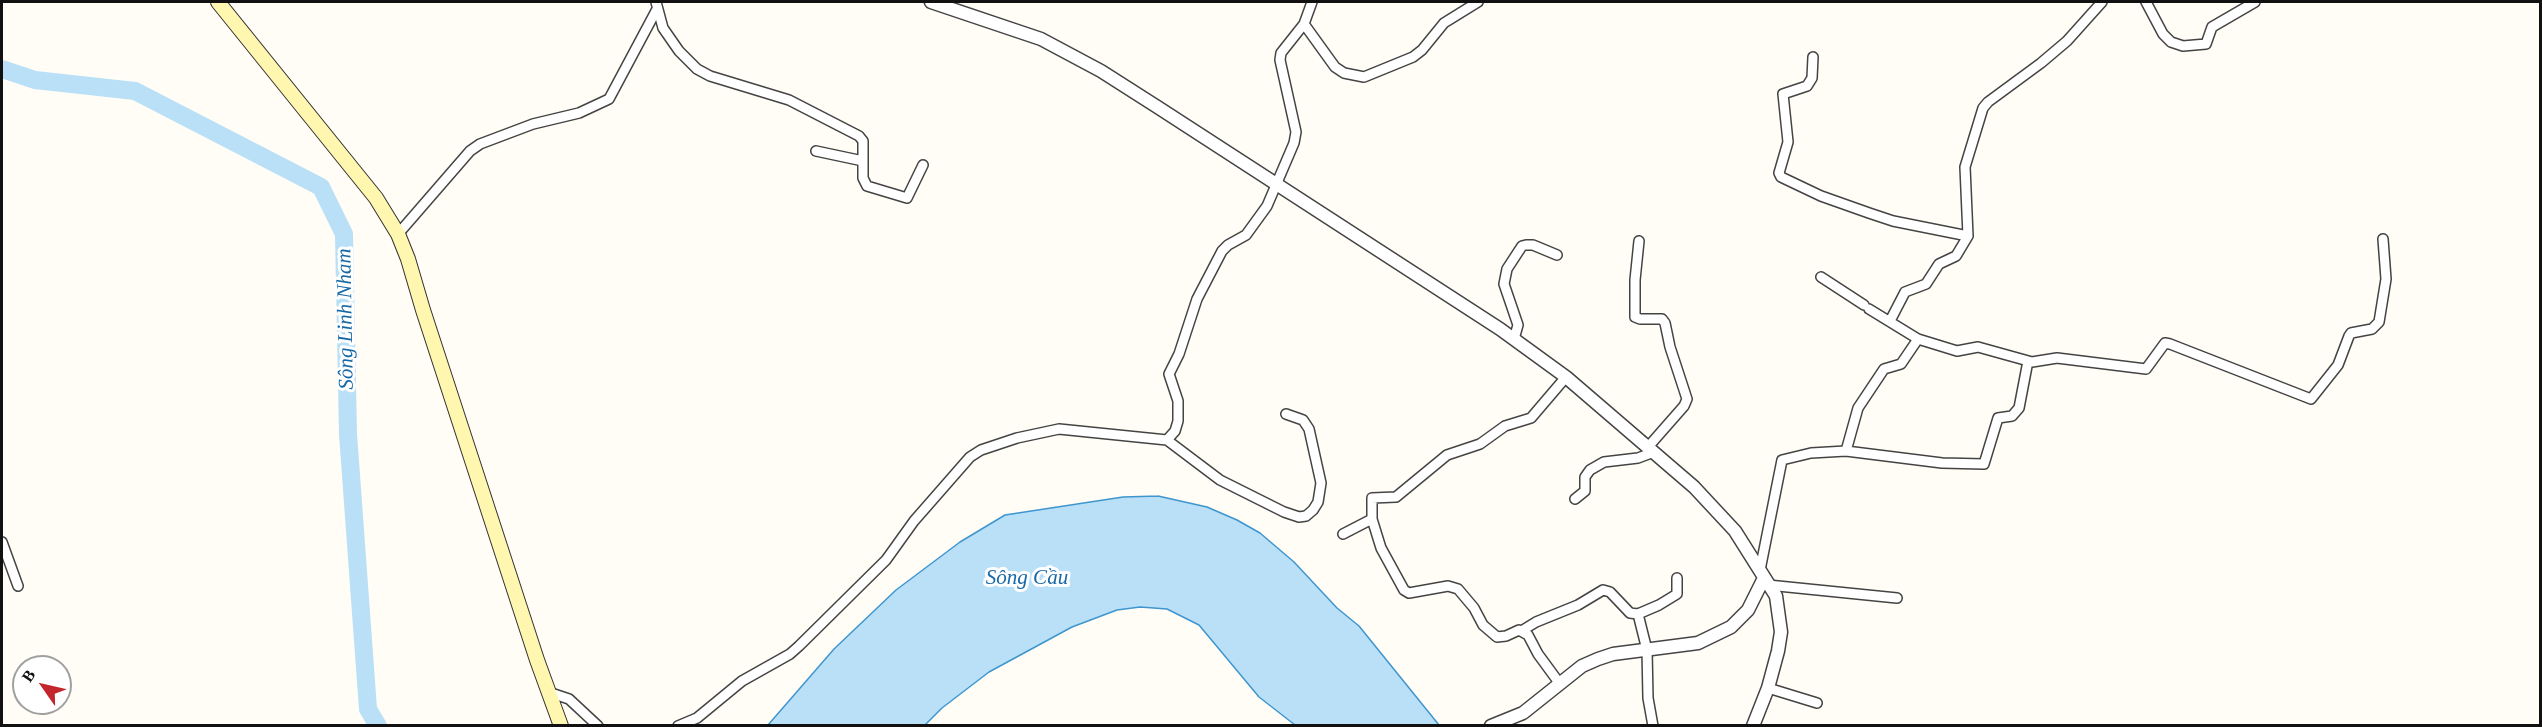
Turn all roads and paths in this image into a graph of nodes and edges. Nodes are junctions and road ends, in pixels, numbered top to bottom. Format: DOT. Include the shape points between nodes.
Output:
graph roads {
  1 [pos="218,2"];
  2 [pos="931,2"];
  3 [pos="1312,2"];
  4 [pos="1478,2"];
  5 [pos="2102,2"];
  6 [pos="2146,2"];
  7 [pos="2255,2"];
  8 [pos="656,5"];
  9 [pos="1304,24"];
  10 [pos="1813,57"];
  11 [pos="816,151"];
  12 [pos="863,161"];
  13 [pos="923,165"];
  14 [pos="1277,184"];
  15 [pos="398,234"];
  16 [pos="1968,236"];
  17 [pos="2383,239"];
  18 [pos="1638,241"];
  19 [pos="1557,255"];
  20 [pos="1821,277"];
  21 [pos="1890,321"];
  22 [pos="1514,339"];
  23 [pos="1918,339"];
  24 [pos="2028,361"];
  25 [pos="1566,377"];
  26 [pos="1286,414"];
  27 [pos="1167,440"];
  28 [pos="1651,449"];
  29 [pos="1846,451"];
  30 [pos="1575,499"];
  31 [pos="1372,519"];
  32 [pos="1342,534"];
  33 [pos="2,542"];
  34 [pos="1677,578"];
  35 [pos="1764,578"];
  36 [pos="18,586"];
  37 [pos="1897,598"];
  38 [pos="1638,614"];
  39 [pos="1523,630"];
  40 [pos="1647,650"];
  41 [pos="1560,684"];
  42 [pos="1768,687"];
  43 [pos="548,692"];
  44 [pos="1817,703"];
  45 [pos="561,726"];
  46 [pos="598,726"];
  47 [pos="678,726"];
  48 [pos="1491,726"];
  49 [pos="1653,726"];
  50 [pos="1753,726"];
  1 -- 15 [label="main road" via="376,198"];
  2 -- 14 [label="street" via="1052,44"];
  3 -- 9 [label="street"];
  4 -- 9 [label="street" via="1444,23 1413,57 1364,77 1335,67"];
  5 -- 16 [label="street" via="2067,41 1983,108 1965,167"];
  6 -- 7 [label="street" via="2163,34 2183,46 2206,44 2212,27"];
  8 -- 12 [label="street" via="663,28 697,69 789,100 859,136 863,141"];
  8 -- 15 [label="street" via="609,99 579,113 533,124 480,144"];
  9 -- 14 [label="street" via="1281,53 1296,132"];
  10 -- 16 [label="street" via="1812,78 1807,86 1783,94 1788,142 1781,177 1821,196 1893,221"];
  11 -- 12 [label="street"];
  12 -- 13 [label="street" via="867,186 904,198 910,194"];
  14 -- 22 [label="street"];
  14 -- 27 [label="street" via="1251,230 1222,251 1197,299 1169,374 1178,401 1178,421"];
  15 -- 43 [label="main road"];
  16 -- 21 [label="street" via="1956,256 1939,264 1926,284 1905,292"];
  17 -- 24 [label="street" via="2386,279 2379,322 2373,329 2351,333 2338,365 2311,399 2164,343 2146,369 2056,358"];
  18 -- 28 [label="street" via="1635,317 1662,319 1665,323 1687,399"];
  19 -- 22 [label="street" via="1533,245 1522,246 1507,269 1504,284 1518,325"];
  20 -- 21 [label="street"];
  21 -- 23 [label="street"];
  22 -- 25 [label="street"];
  23 -- 24 [label="street" via="1957,351 1978,347"];
  23 -- 29 [label="street" via="1901,364 1884,369 1858,408"];
  24 -- 29 [label="street" via="2019,408 2012,416 1998,418 1984,464"];
  25 -- 28 [label="street"];
  25 -- 31 [label="street" via="1531,418 1505,426 1474,447 1436,461 1396,497 1372,498"];
  26 -- 27 [label="street" via="1304,420 1309,429 1321,483 1318,502 1306,516 1284,512 1220,480"];
  27 -- 47 [label="street" via="1059,429 981,450 970,457 914,521 886,560 799,646 742,681 697,718"];
  28 -- 30 [label="street" via="1638,458 1604,462 1590,470 1585,477 1586,491"];
  28 -- 35 [label="street" via="1735,531"];
  29 -- 35 [label="street" via="1810,453 1782,460"];
  31 -- 32 [label="street"];
  31 -- 39 [label="street" via="1381,548 1404,590 1409,593 1453,586 1497,638"];
  33 -- 36 [label="street"];
  34 -- 38 [label="street" via="1677,594"];
  35 -- 37 [label="street"];
  35 -- 40 [label="street" via="1748,610 1731,627 1698,643"];
  35 -- 42 [label="street" via="1776,596 1781,632"];
  38 -- 39 [label="street" via="1630,613 1610,592 1603,590"];
  38 -- 40 [label="street"];
  39 -- 41 [label="street"];
  40 -- 41 [label="street" via="1598,659"];
  40 -- 49 [label="street"];
  41 -- 48 [label="street" via="1518,716"];
  42 -- 44 [label="street"];
  42 -- 50 [label="street"];
  43 -- 45 [label="main road"];
  43 -- 46 [label="street" via="569,699"];
}
